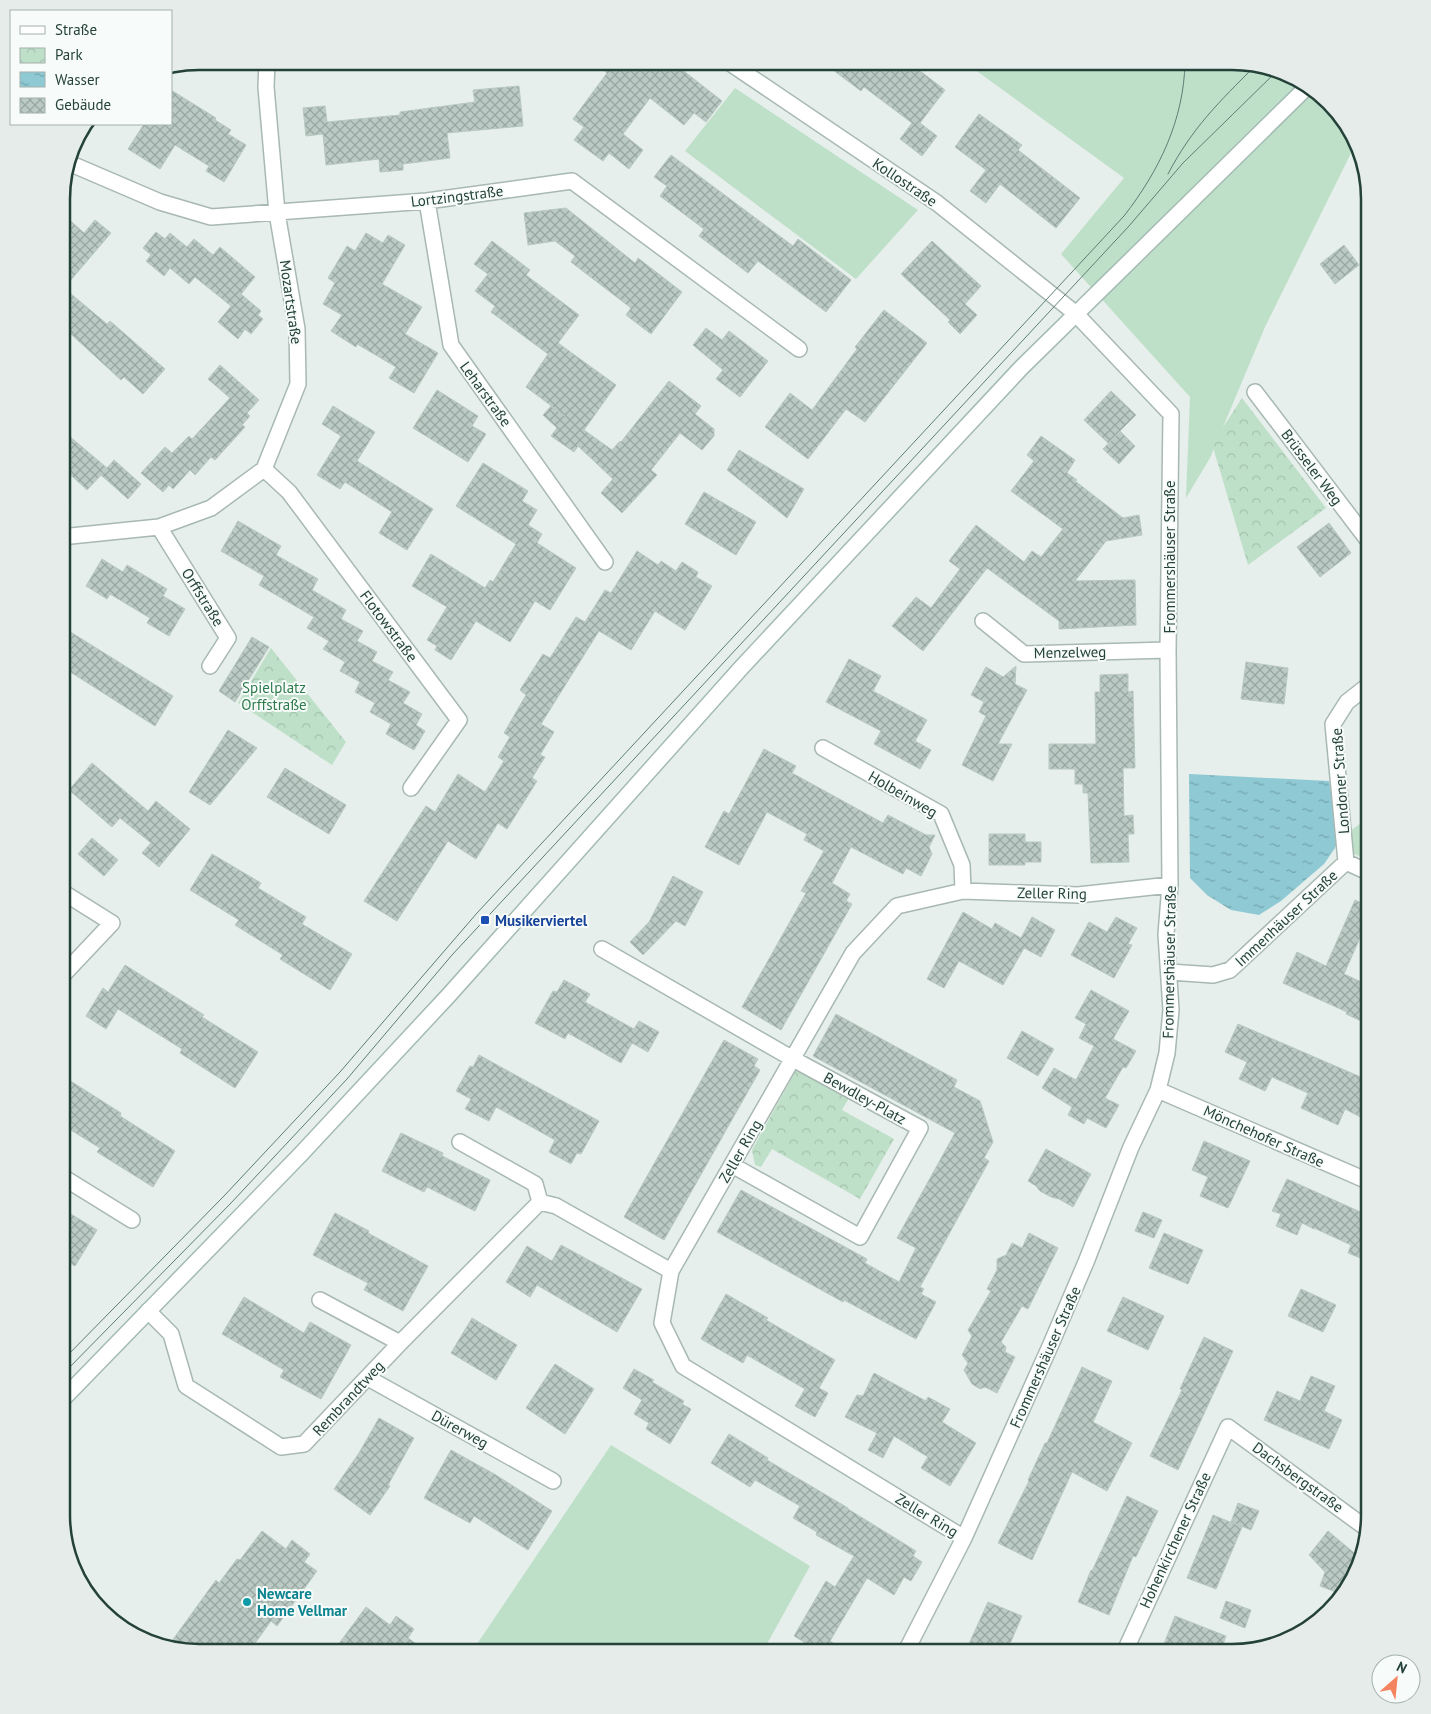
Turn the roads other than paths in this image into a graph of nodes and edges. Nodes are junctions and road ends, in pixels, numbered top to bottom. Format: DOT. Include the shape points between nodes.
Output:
graph roads {
  1 [pos="267,70"];
  2 [pos="740,70"];
  3 [pos="1302,92"];
  4 [pos="74,165"];
  5 [pos="427,201"];
  6 [pos="277,213"];
  7 [pos="1075,313"];
  8 [pos="799,349"];
  9 [pos="1255,392"];
  10 [pos="264,469"];
  11 [pos="159,527"];
  12 [pos="1361,531"];
  13 [pos="70,536"];
  14 [pos="605,562"];
  15 [pos="983,621"];
  16 [pos="1168,650"];
  17 [pos="210,666"];
  18 [pos="1361,691"];
  19 [pos="823,748"];
  20 [pos="411,788"];
  21 [pos="1346,862"];
  22 [pos="1361,869"];
  23 [pos="1170,885"];
  24 [pos="963,891"];
  25 [pos="70,897"];
  26 [pos="602,949"];
  27 [pos="70,967"];
  28 [pos="1170,972"];
  29 [pos="793,1059"];
  30 [pos="1158,1090"];
  31 [pos="460,1142"];
  32 [pos="732,1165"];
  33 [pos="1361,1178"];
  34 [pos="70,1182"];
  35 [pos="540,1202"];
  36 [pos="132,1220"];
  37 [pos="671,1271"];
  38 [pos="320,1300"];
  39 [pos="148,1311"];
  40 [pos="400,1343"];
  41 [pos="368,1378"];
  42 [pos="70,1391"];
  43 [pos="1228,1427"];
  44 [pos="553,1481"];
  45 [pos="1360,1524"];
  46 [pos="964,1538"];
  47 [pos="910,1644"];
  48 [pos="1128,1644"];
  1 -- 6 [label="street, Mozartstraße"];
  2 -- 7 [label="street, Kollostraße" via="937,203"];
  3 -- 7 [label="street"];
  4 -- 6 [label="street, Lortzingstraße" via="160,202 211,217"];
  5 -- 6 [label="street, Lortzingstraße"];
  5 -- 8 [label="street, Lortzingstraße" via="572,181"];
  5 -- 14 [label="street, Leharstraße" via="450,345"];
  6 -- 10 [label="street, Mozartstraße" via="297,328 298,384"];
  7 -- 16 [label="street, Frommershäuser Straße" via="1170,414"];
  7 -- 39 [label="street" via="741,668 301,1154"];
  9 -- 12 [label="street, Brüsseler Weg"];
  10 -- 11 [label="street" via="211,508"];
  10 -- 20 [label="street, Flotowstraße" via="289,492 459,720"];
  11 -- 13 [label="street"];
  11 -- 17 [label="street, Orffstraße" via="228,638"];
  15 -- 16 [label="street, Menzelweg" via="1024,654"];
  16 -- 23 [label="street, Frommershäuser Straße"];
  18 -- 21 [label="street, Londoner Straße" via="1347,702 1333,724"];
  19 -- 24 [label="street, Holbeinweg" via="941,814 962,866"];
  21 -- 22 [label="street, Immenhäuser Straße"];
  21 -- 28 [label="street, Immenhäuser Straße" via="1230,970 1213,975"];
  23 -- 24 [label="street, Zeller Ring" via="1078,895"];
  23 -- 28 [label="street, Frommershäuser Straße" via="1166,934"];
  24 -- 29 [label="street, Zeller Ring" via="897,906 852,953"];
  25 -- 27 [label="street" via="112,923"];
  26 -- 29 [label="street, Bewdley-Platz"];
  28 -- 30 [label="street, Frommershäuser Straße" via="1167,1053"];
  29 -- 32 [label="street, Zeller Ring"];
  29 -- 32 [label="street, Bewdley-Platz" via="920,1128 860,1237"];
  30 -- 33 [label="street, Mönchehofer Straße"];
  30 -- 46 [label="street, Frommershäuser Straße" via="1131,1147 1055,1335"];
  31 -- 35 [label="street" via="534,1184"];
  32 -- 37 [label="street, Zeller Ring"];
  34 -- 36 [label="street"];
  35 -- 37 [label="street" via="556,1206"];
  35 -- 40 [label="street, Rembrandtweg"];
  37 -- 46 [label="street, Zeller Ring" via="662,1323 683,1366"];
  38 -- 40 [label="street"];
  39 -- 41 [label="street, Rembrandtweg" via="171,1334 186,1386 281,1447 304,1444"];
  39 -- 42 [label="street"];
  40 -- 41 [label="street, Rembrandtweg"];
  41 -- 44 [label="street, Dürerweg"];
  43 -- 45 [label="street, Dachsbergstraße"];
  43 -- 48 [label="street, Hohenkirchener Straße"];
  46 -- 47 [label="street, Frommershäuser Straße"];
}
